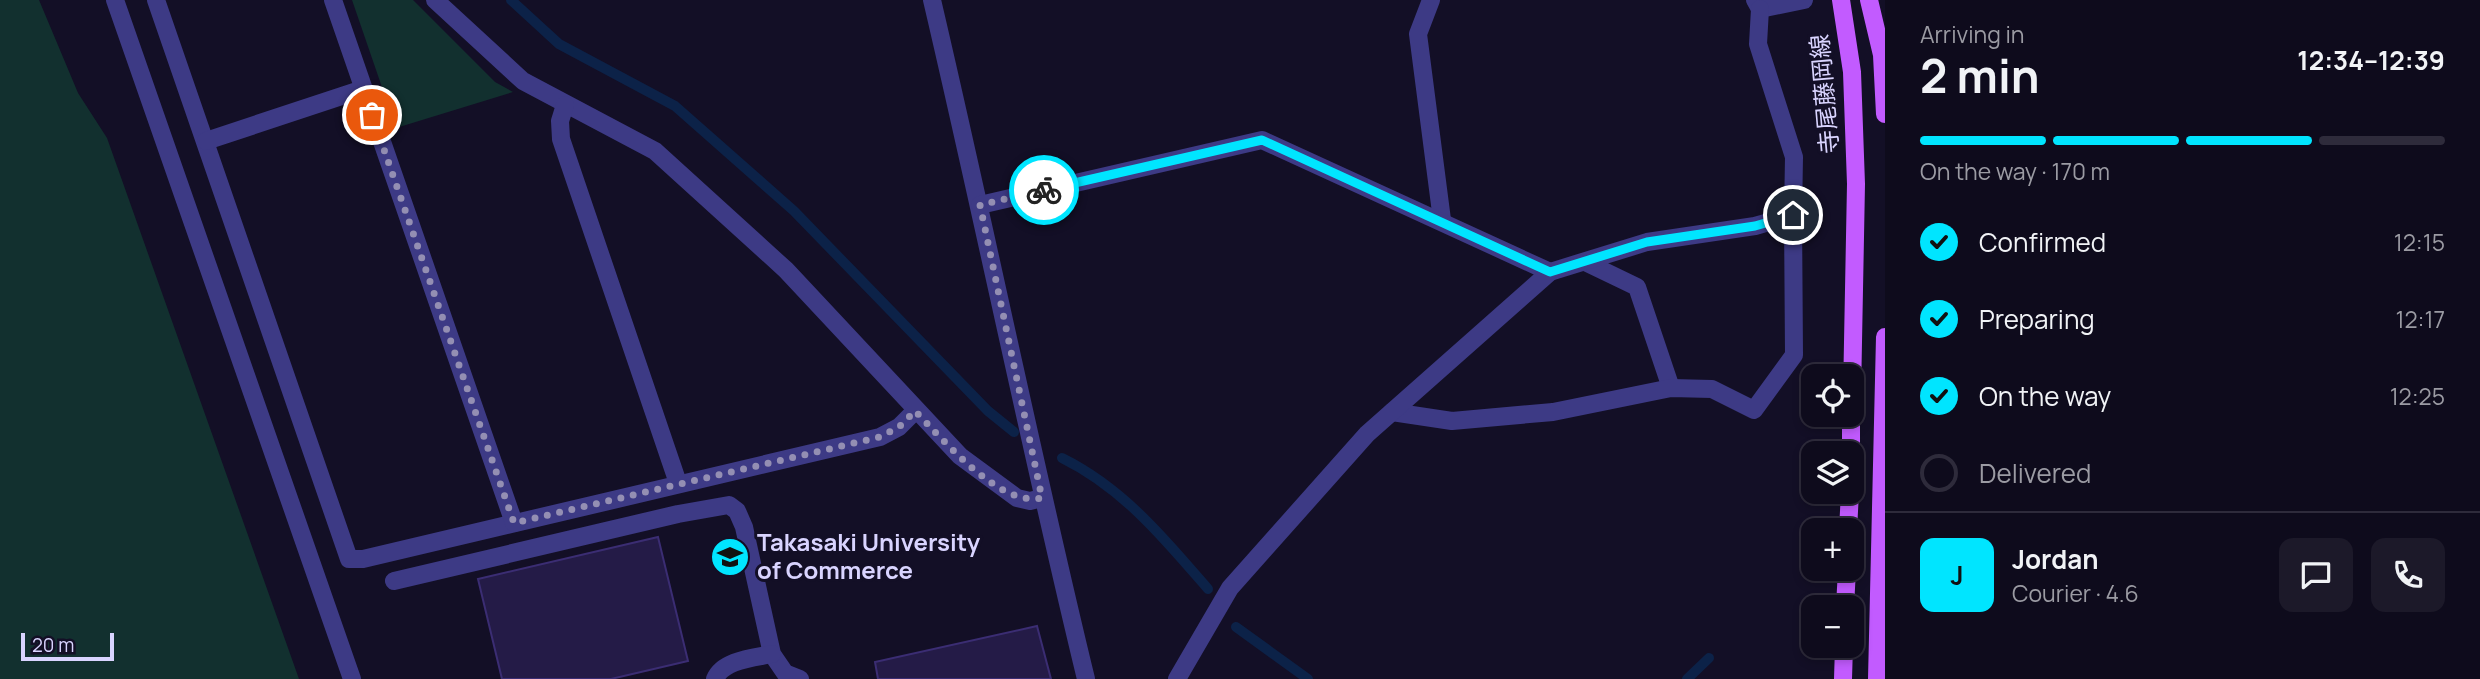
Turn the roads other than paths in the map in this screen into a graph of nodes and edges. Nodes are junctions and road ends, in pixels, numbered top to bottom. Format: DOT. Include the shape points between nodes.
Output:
graph roads {
  1 [pos="115,0"];
  2 [pos="156,0"];
  3 [pos="333,0"];
  4 [pos="435,0"];
  5 [pos="932,0"];
  6 [pos="1431,0"];
  7 [pos="1804,0"];
  8 [pos="1841,0"];
  9 [pos="1869,0"];
  10 [pos="1758,4"];
  11 [pos="363,89"];
  12 [pos="565,105"];
  13 [pos="1885,114"];
  14 [pos="206,141"];
  15 [pos="980,205"];
  16 [pos="1793,215"];
  17 [pos="1442,220"];
  18 [pos="1585,262"];
  19 [pos="1550,272"];
  20 [pos="1885,337"];
  21 [pos="1853,364"];
  22 [pos="1671,388"];
  23 [pos="915,411"];
  24 [pos="1392,412"];
  25 [pos="678,483"];
  26 [pos="1042,498"];
  27 [pos="514,523"];
  28 [pos="394,581"];
  29 [pos="772,654"];
  30 [pos="1844,658"];
  31 [pos="352,679"];
  32 [pos="715,679"];
  33 [pos="800,679"];
  34 [pos="1086,679"];
  35 [pos="1177,679"];
  36 [pos="1843,679"];
  37 [pos="1878,679"];
  1 -- 31 [label="street"];
  2 -- 14 [label="street"];
  3 -- 11 [label="street"];
  4 -- 12 [label="street" via="503,66"];
  5 -- 15 [label="street"];
  6 -- 17 [label="street" via="1418,34"];
  7 -- 10 [label="street"];
  8 -- 21 [label="main road, 寺尾藤岡線" via="1852,72 1856,184"];
  9 -- 13 [label="main road" via="1882,55"];
  10 -- 16 [label="street" via="1758,44 1794,157"];
  11 -- 14 [label="street"];
  11 -- 27 [label="street"];
  12 -- 23 [label="street" via="655,151 786,270"];
  12 -- 25 [label="street" via="559,121 561,139"];
  14 -- 27 [label="street" via="349,559"];
  15 -- 17 [label="street" via="1262,140"];
  15 -- 26 [label="street"];
  16 -- 18 [label="street" via="1755,226 1647,242"];
  16 -- 22 [label="street" via="1794,355 1754,410 1712,389"];
  17 -- 19 [label="street"];
  18 -- 19 [label="street"];
  18 -- 22 [label="street" via="1637,287"];
  19 -- 24 [label="street"];
  20 -- 37 [label="main road"];
  22 -- 24 [label="street" via="1553,412 1490,418 1452,421"];
  23 -- 25 [label="street" via="880,437"];
  23 -- 26 [label="street" via="1003,490 1030,501"];
  24 -- 35 [label="street" via="1230,587"];
  25 -- 27 [label="street"];
  26 -- 34 [label="street"];
  28 -- 29 [label="street" via="729,505 744,527"];
  29 -- 32 [label="street" via="733,663"];
  29 -- 33 [label="street" via="785,673"];
  30 -- 36 [label="main road"];
}
